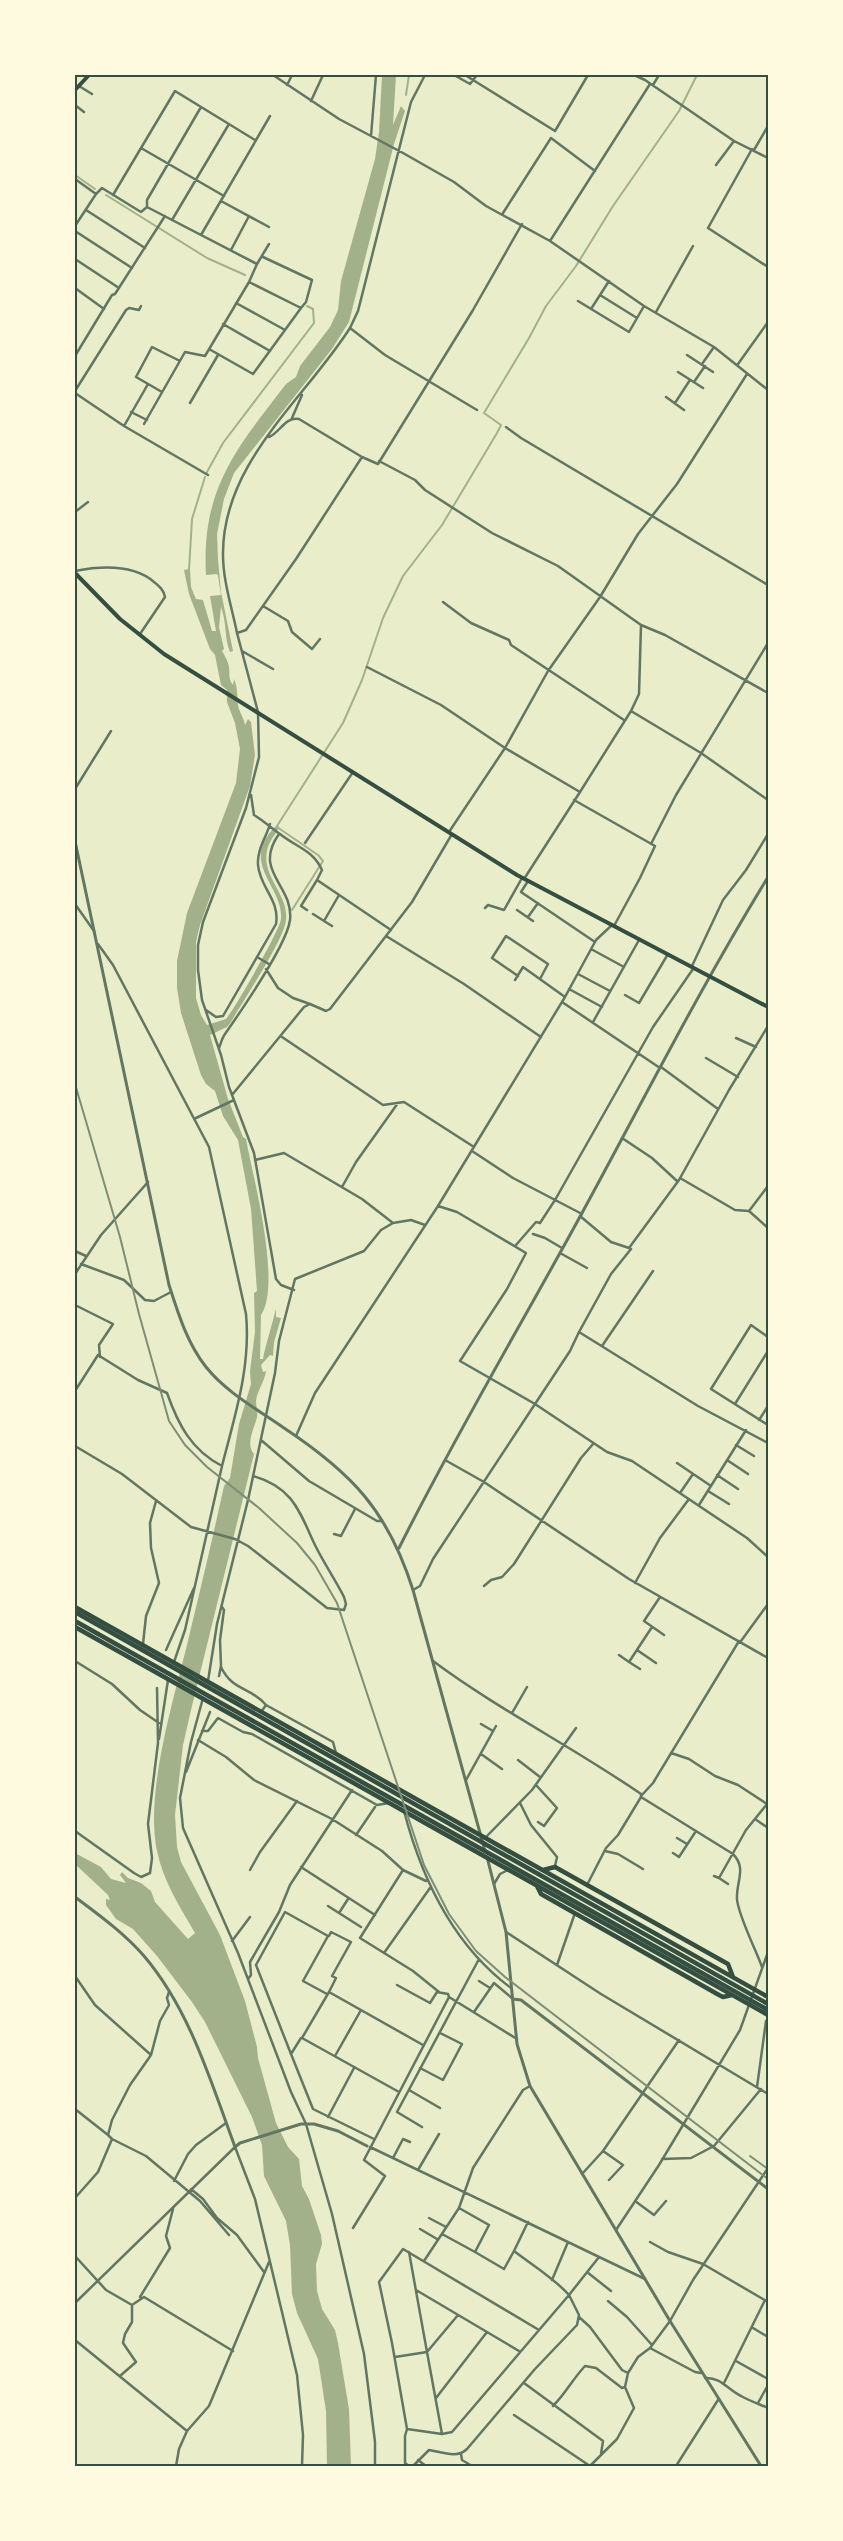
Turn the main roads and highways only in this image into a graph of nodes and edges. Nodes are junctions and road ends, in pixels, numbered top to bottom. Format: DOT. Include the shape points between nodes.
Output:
graph roads {
  1 [pos="89,75"];
  2 [pos="75,90"];
  3 [pos="75,572"];
  4 [pos="768,1007"];
  5 [pos="75,1607"];
  6 [pos="75,1612"];
  7 [pos="75,1621"];
  8 [pos="75,1627"];
  9 [pos="543,1870"];
  10 [pos="537,1886"];
  11 [pos="641,1915"];
  12 [pos="637,1923"];
  13 [pos="732,1977"];
  14 [pos="732,1994"];
  15 [pos="768,1997"];
  16 [pos="768,2004"];
  17 [pos="768,2010"];
  18 [pos="768,2015"];
  1 -- 2 [label="main road"];
  3 -- 4 [label="main road" via="139,636 450,833 525,879"];
  5 -- 9 [label="highway"];
  6 -- 16 [label="highway"];
  7 -- 17 [label="highway"];
  8 -- 10 [label="highway"];
  9 -- 11 [label="highway" via="555,1867"];
  9 -- 12 [label="highway"];
  10 -- 14 [label="highway"];
  10 -- 14 [label="highway" via="541,1894 719,1995"];
  11 -- 12 [label="highway"];
  11 -- 13 [label="highway" via="728,1964"];
  12 -- 13 [label="highway"];
  13 -- 15 [label="highway"];
  14 -- 18 [label="highway"];
}
